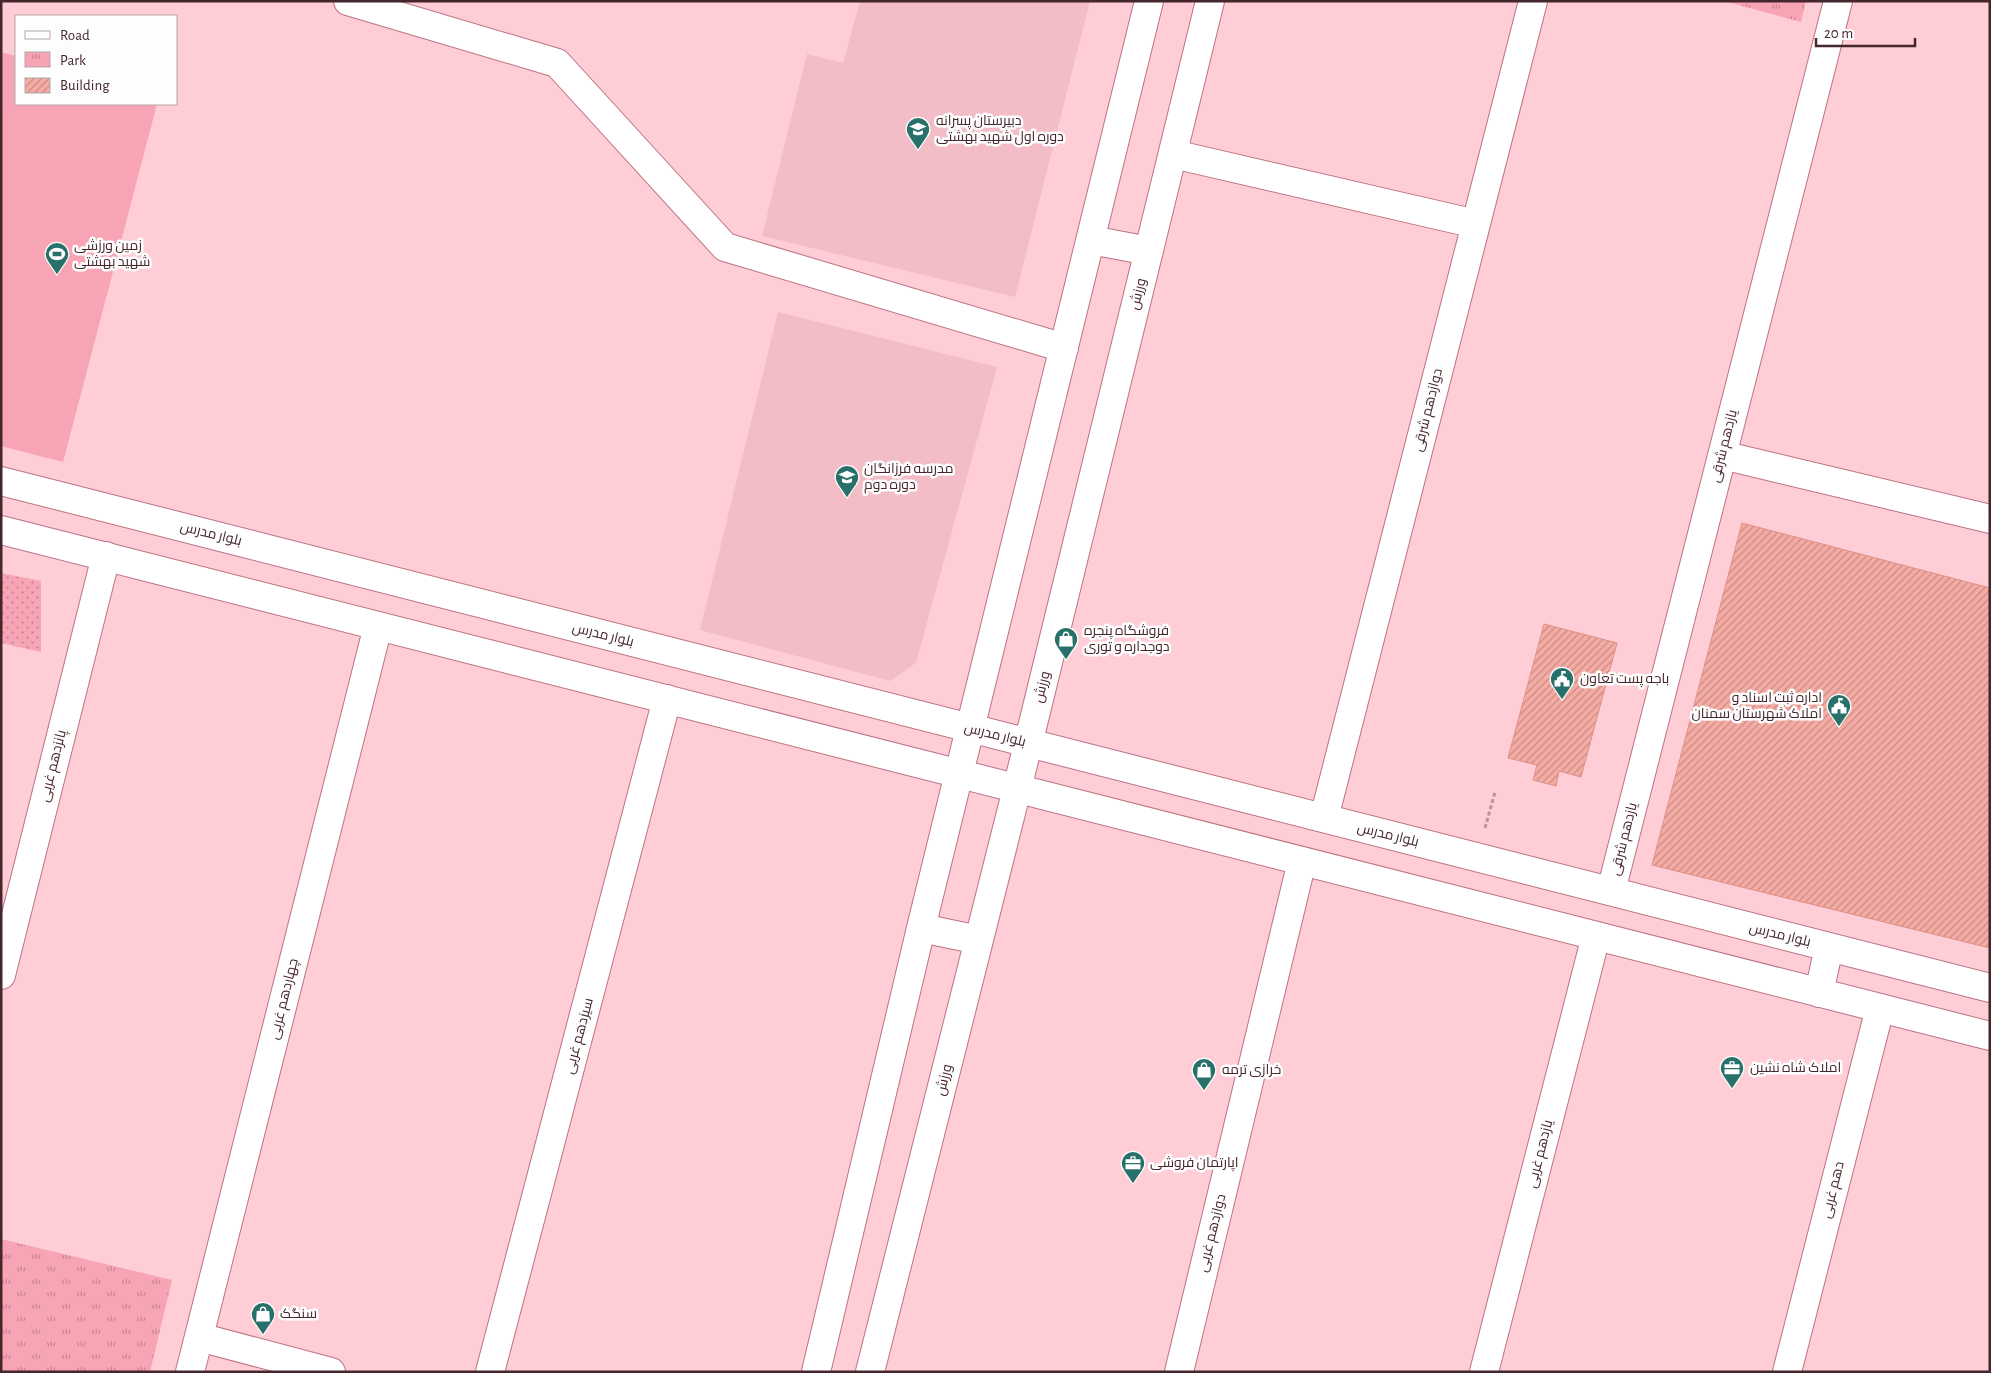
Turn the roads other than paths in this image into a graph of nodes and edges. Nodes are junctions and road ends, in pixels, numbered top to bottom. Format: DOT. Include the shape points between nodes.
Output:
graph roads {
  1 [pos="348,1"];
  2 [pos="1149,1"];
  3 [pos="1210,1"];
  4 [pos="1533,1"];
  5 [pos="1838,1"];
  6 [pos="1172,154"];
  7 [pos="1476,224"];
  8 [pos="1091,240"];
  9 [pos="1149,251"];
  10 [pos="1064,348"];
  11 [pos="1722,454"];
  12 [pos="1,481"];
  13 [pos="1990,518"];
  14 [pos="1,530"];
  15 [pos="106,556"];
  16 [pos="378,626"];
  17 [pos="667,699"];
  18 [pos="971,728"];
  19 [pos="1028,743"];
  20 [pos="960,774"];
  21 [pos="1017,788"];
  22 [pos="1324,818"];
  23 [pos="1302,861"];
  24 [pos="1611,892"];
  25 [pos="921,928"];
  26 [pos="1596,936"];
  27 [pos="979,940"];
  28 [pos="1829,947"];
  29 [pos="1,975"];
  30 [pos="1990,988"];
  31 [pos="1819,993"];
  32 [pos="1880,1008"];
  33 [pos="1990,1036"];
  34 [pos="199,1337"];
  35 [pos="190,1372"];
  36 [pos="331,1372"];
  37 [pos="490,1372"];
  38 [pos="816,1372"];
  39 [pos="870,1372"];
  40 [pos="1179,1372"];
  41 [pos="1484,1372"];
  42 [pos="1787,1372"];
  1 -- 10 [label="street" via="557,63 725,247"];
  2 -- 8 [label="street"];
  3 -- 6 [label="street, ورزش"];
  4 -- 7 [label="street, دوازدهم شرقی"];
  5 -- 11 [label="street, یازدهم شرقی"];
  6 -- 7 [label="street"];
  6 -- 9 [label="street, ورزش"];
  7 -- 22 [label="street, دوازدهم شرقی"];
  8 -- 9 [label="street"];
  8 -- 10 [label="street"];
  9 -- 19 [label="street, ورزش"];
  10 -- 18 [label="street"];
  11 -- 13 [label="street"];
  11 -- 24 [label="street, یازدهم شرقی"];
  12 -- 18 [label="street, بلوار مدرس"];
  14 -- 15 [label="street"];
  15 -- 16 [label="street"];
  15 -- 29 [label="street, پانزدهم غربی"];
  16 -- 17 [label="street"];
  16 -- 34 [label="street, چهاردهم غربی"];
  17 -- 20 [label="street"];
  17 -- 37 [label="street, سیزدهم غربی"];
  18 -- 19 [label="street, بلوار مدرس"];
  18 -- 20 [label="street"];
  19 -- 21 [label="street, ورزش"];
  19 -- 22 [label="street, بلوار مدرس"];
  20 -- 21 [label="street"];
  20 -- 25 [label="street"];
  21 -- 23 [label="street"];
  21 -- 27 [label="street, ورزش"];
  22 -- 24 [label="street, بلوار مدرس"];
  23 -- 26 [label="street"];
  23 -- 40 [label="street, دوازدهم غربی"];
  24 -- 28 [label="street, بلوار مدرس"];
  25 -- 27 [label="street"];
  25 -- 38 [label="street"];
  26 -- 31 [label="street"];
  26 -- 41 [label="street, یازدهم غربی"];
  27 -- 39 [label="street, ورزش"];
  28 -- 30 [label="street, بلوار مدرس"];
  28 -- 31 [label="street"];
  31 -- 32 [label="street"];
  32 -- 33 [label="street"];
  32 -- 42 [label="street, دهم غربی"];
  34 -- 35 [label="street, چهاردهم غربی"];
  34 -- 36 [label="street"];
}
